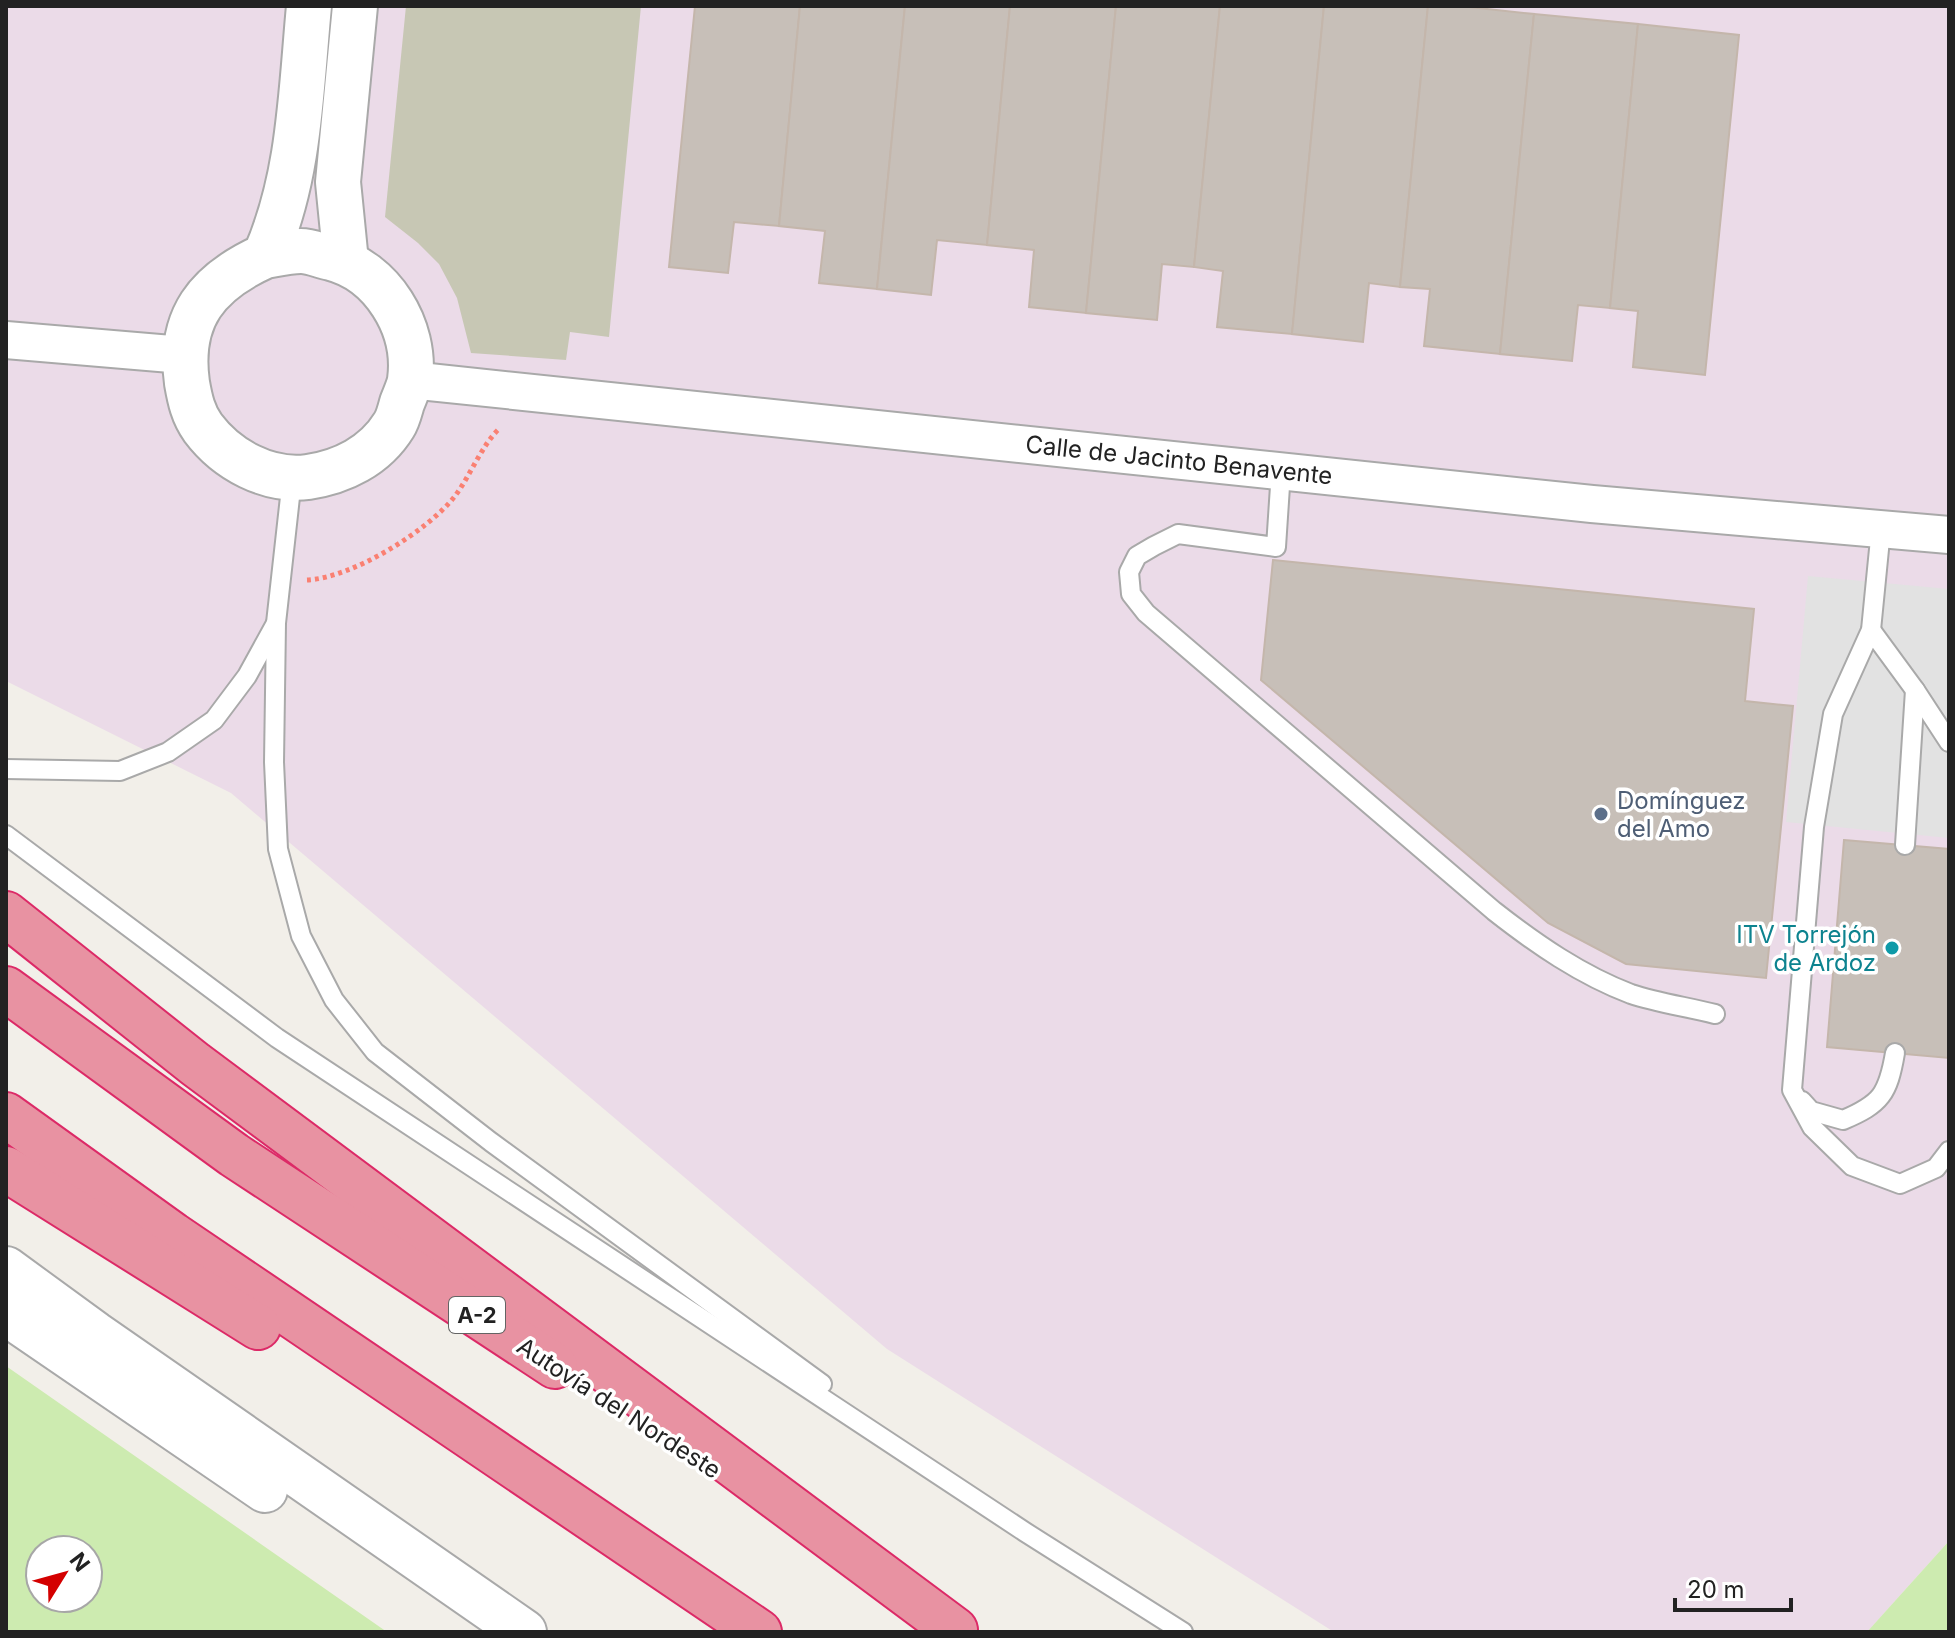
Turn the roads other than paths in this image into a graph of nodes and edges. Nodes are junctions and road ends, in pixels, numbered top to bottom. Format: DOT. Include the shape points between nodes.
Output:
graph roads {
  1 [pos="309,6"];
  2 [pos="355,6"];
  3 [pos="265,256"];
  4 [pos="346,262"];
  5 [pos="6,340"];
  6 [pos="183,355"];
  7 [pos="410,380"];
  8 [pos="1281,471"];
  9 [pos="292,479"];
  10 [pos="1881,529"];
  11 [pos="1949,535"];
  12 [pos="276,623"];
  13 [pos="1871,630"];
  14 [pos="1915,690"];
  15 [pos="1949,742"];
  16 [pos="6,769"];
  17 [pos="6,835"];
  18 [pos="1905,845"];
  19 [pos="6,914"];
  20 [pos="6,989"];
  21 [pos="1715,1014"];
  22 [pos="1895,1053"];
  23 [pos="1792,1090"];
  24 [pos="6,1115"];
  25 [pos="1949,1151"];
  26 [pos="6,1169"];
  27 [pos="6,1269"];
  28 [pos="6,1313"];
  29 [pos="1025,1532"];
  30 [pos="957,1631"];
  31 [pos="482,1632"];
  32 [pos="524,1632"];
  33 [pos="746,1632"];
  34 [pos="759,1632"];
  35 [pos="1183,1632"];
  1 -- 3 [label="street" via="292,175"];
  2 -- 4 [label="street" via="338,182"];
  3 -- 4 [label="street" via="303,251"];
  3 -- 6 [label="street" via="237,268 212,289 191,324"];
  4 -- 7 [label="street" via="374,281 395,307 409,343"];
  5 -- 6 [label="street"];
  6 -- 9 [label="street" via="191,406 214,442 254,470"];
  7 -- 8 [label="street, Calle de Jacinto Benavente"];
  7 -- 9 [label="street" via="394,425 367,455 333,473"];
  8 -- 10 [label="street, Calle de Jacinto Benavente"];
  8 -- 21 [label="lane" via="1276,547 1178,534 1137,556 1129,572 1131,594 1146,613 1533,942 1632,994"];
  9 -- 12 [label="lane"];
  10 -- 11 [label="street, Calle de Jacinto Benavente"];
  10 -- 13 [label="lane"];
  12 -- 16 [label="lane" via="247,676 214,720 168,752 120,771"];
  12 -- 29 [label="lane" via="278,849 301,936 334,1000 375,1052"];
  13 -- 14 [label="lane"];
  13 -- 23 [label="lane" via="1833,714 1814,827"];
  14 -- 15 [label="lane"];
  14 -- 18 [label="lane"];
  17 -- 29 [label="lane" via="277,1038"];
  19 -- 30 [label="highway" via="195,1064"];
  20 -- 30 [label="highway, Autovía del Nordeste / A-2" via="234,1155"];
  22 -- 23 [label="lane" via="1890,1081 1871,1108 1843,1120 1811,1111"];
  23 -- 25 [label="lane" via="1812,1127 1852,1166 1900,1184 1936,1168"];
  24 -- 34 [label="highway" via="173,1235"];
  26 -- 33 [label="highway"];
  27 -- 32 [label="street"];
  28 -- 31 [label="street"];
  29 -- 35 [label="lane"];
}
